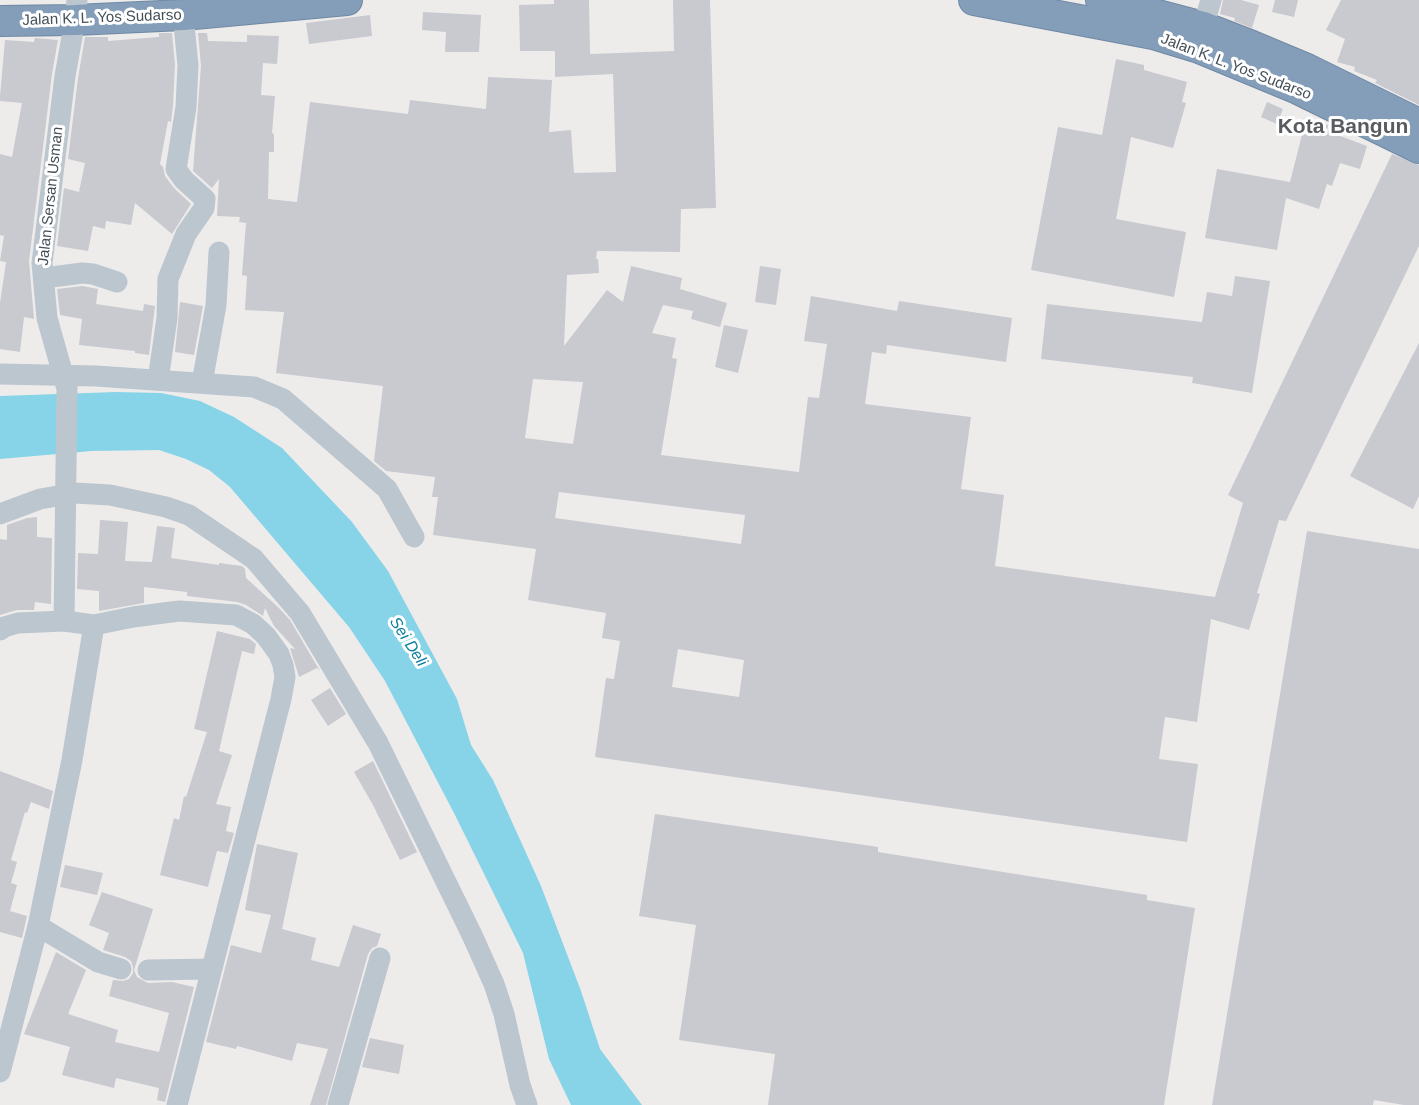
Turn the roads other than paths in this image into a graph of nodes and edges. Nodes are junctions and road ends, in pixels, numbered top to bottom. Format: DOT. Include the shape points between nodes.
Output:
graph roads {
  1 [pos="347,0"];
  2 [pos="974,0"];
  3 [pos="1101,0"];
  4 [pos="76,10"];
  5 [pos="1207,14"];
  6 [pos="183,15"];
  7 [pos="0,21"];
  8 [pos="1419,124"];
  9 [pos="1419,148"];
  10 [pos="219,252"];
  11 [pos="44,278"];
  12 [pos="117,282"];
  13 [pos="0,374"];
  14 [pos="158,380"];
  15 [pos="66,383"];
  16 [pos="202,383"];
  17 [pos="64,495"];
  18 [pos="0,513"];
  19 [pos="414,537"];
  20 [pos="64,621"];
  21 [pos="94,625"];
  22 [pos="0,630"];
  23 [pos="38,926"];
  24 [pos="380,958"];
  25 [pos="121,969"];
  26 [pos="211,969"];
  27 [pos="148,970"];
  28 [pos="0,1072"];
  29 [pos="177,1105"];
  30 [pos="338,1105"];
  31 [pos="527,1105"];
  1 -- 6 [label="highway, Jalan K. L. Yos Sudarso"];
  2 -- 9 [label="highway, Jalan K. L. Yos Sudarso" via="1153,34 1198,48 1298,88"];
  3 -- 5 [label="highway, Jalan K. L. Yos Sudarso"];
  4 -- 6 [label="highway, Jalan K. L. Yos Sudarso"];
  4 -- 7 [label="highway, Jalan K. L. Yos Sudarso"];
  4 -- 11 [label="street, Jalan Sersan Usman" via="63,87 42,263"];
  5 -- 8 [label="highway, Jalan K. L. Yos Sudarso"];
  6 -- 14 [label="street" via="188,65 176,169 205,199 168,279"];
  10 -- 16 [label="street" via="216,305"];
  11 -- 12 [label="street" via="82,273"];
  11 -- 15 [label="street, Jalan Sersan Usman" via="47,318"];
  13 -- 15 [label="street" via="33,373"];
  14 -- 15 [label="street" via="96,376"];
  14 -- 16 [label="street"];
  15 -- 17 [label="street, Jalan Sersan Usman"];
  16 -- 19 [label="street" via="254,387 283,399 387,489"];
  17 -- 18 [label="street"];
  17 -- 20 [label="street, Jalan Sersan Usman"];
  17 -- 31 [label="street" via="110,495 189,515 254,559 300,613 378,743 472,935 504,1014"];
  20 -- 21 [label="street"];
  20 -- 22 [label="street" via="18,623"];
  21 -- 23 [label="street" via="74,750"];
  21 -- 26 [label="street" via="179,611 236,615 266,636 283,665 281,699"];
  23 -- 25 [label="street" via="98,962"];
  23 -- 28 [label="street"];
  24 -- 30 [label="street"];
  26 -- 27 [label="street"];
  26 -- 29 [label="street"];
}
